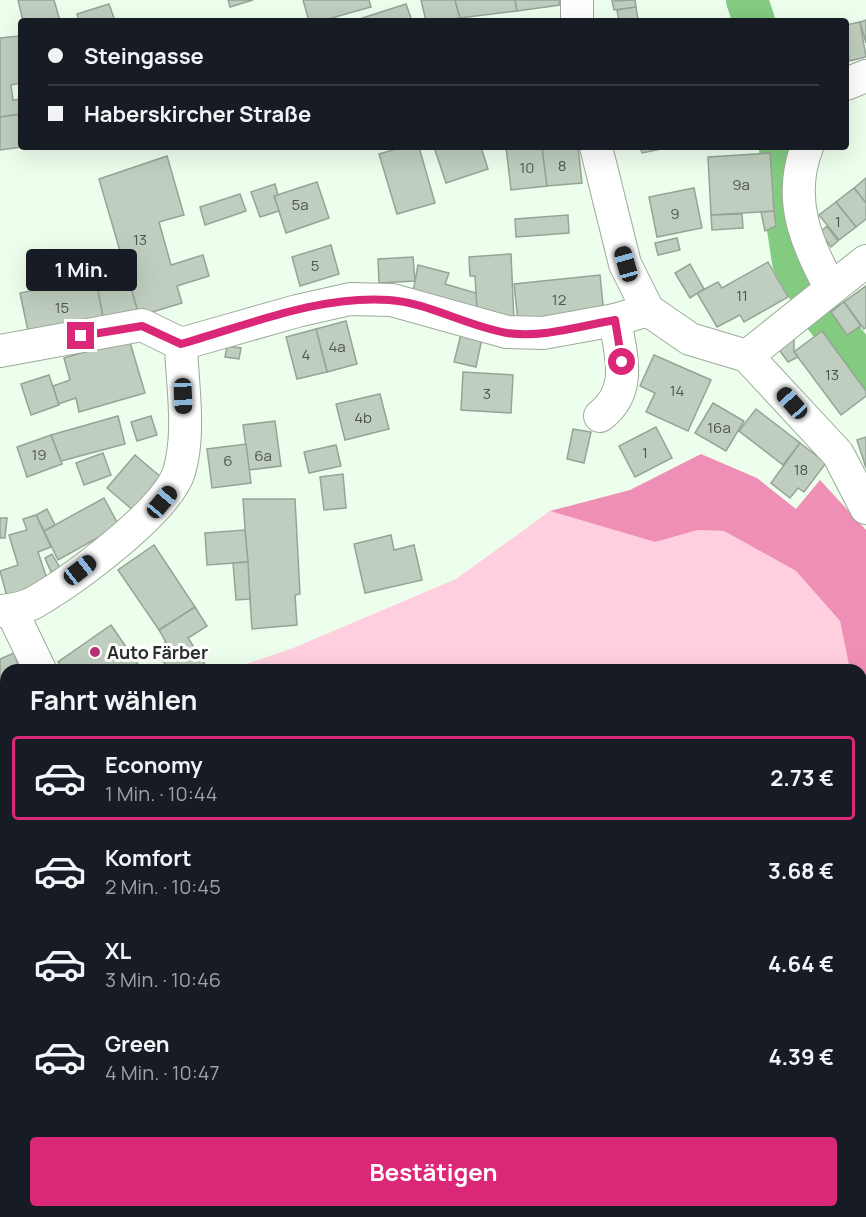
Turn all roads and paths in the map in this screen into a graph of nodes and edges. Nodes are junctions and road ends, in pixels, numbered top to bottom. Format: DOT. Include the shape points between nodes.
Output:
graph roads {
  1 [pos="577,0"];
  2 [pos="577,18"];
  3 [pos="866,76"];
  4 [pos="849,83"];
  5 [pos="597,150"];
  6 [pos="806,150"];
  7 [pos="866,261"];
  8 [pos="820,298"];
  9 [pos="648,310"];
  10 [pos="615,320"];
  11 [pos="181,344"];
  12 [pos="0,351"];
  13 [pos="747,356"];
  14 [pos="600,416"];
  15 [pos="866,508"];
  16 [pos="6,610"];
  17 [pos="37,664"];
  1 -- 2 [label="street"];
  3 -- 4 [label="street"];
  5 -- 9 [label="street" via="626,264"];
  6 -- 8 [label="street" via="798,183 798,207"];
  7 -- 8 [label="street"];
  8 -- 13 [label="street"];
  9 -- 10 [label="street"];
  9 -- 13 [label="street" via="690,339"];
  10 -- 11 [label="street" via="543,333 507,333 392,300 350,299 297,310"];
  10 -- 14 [label="street" via="622,362 621,390 614,406"];
  11 -- 12 [label="street" via="142,326"];
  11 -- 16 [label="street" via="184,435 180,468 170,491 151,515 80,570 33,604"];
  13 -- 15 [label="street" via="838,454"];
  16 -- 17 [label="street"];
}
